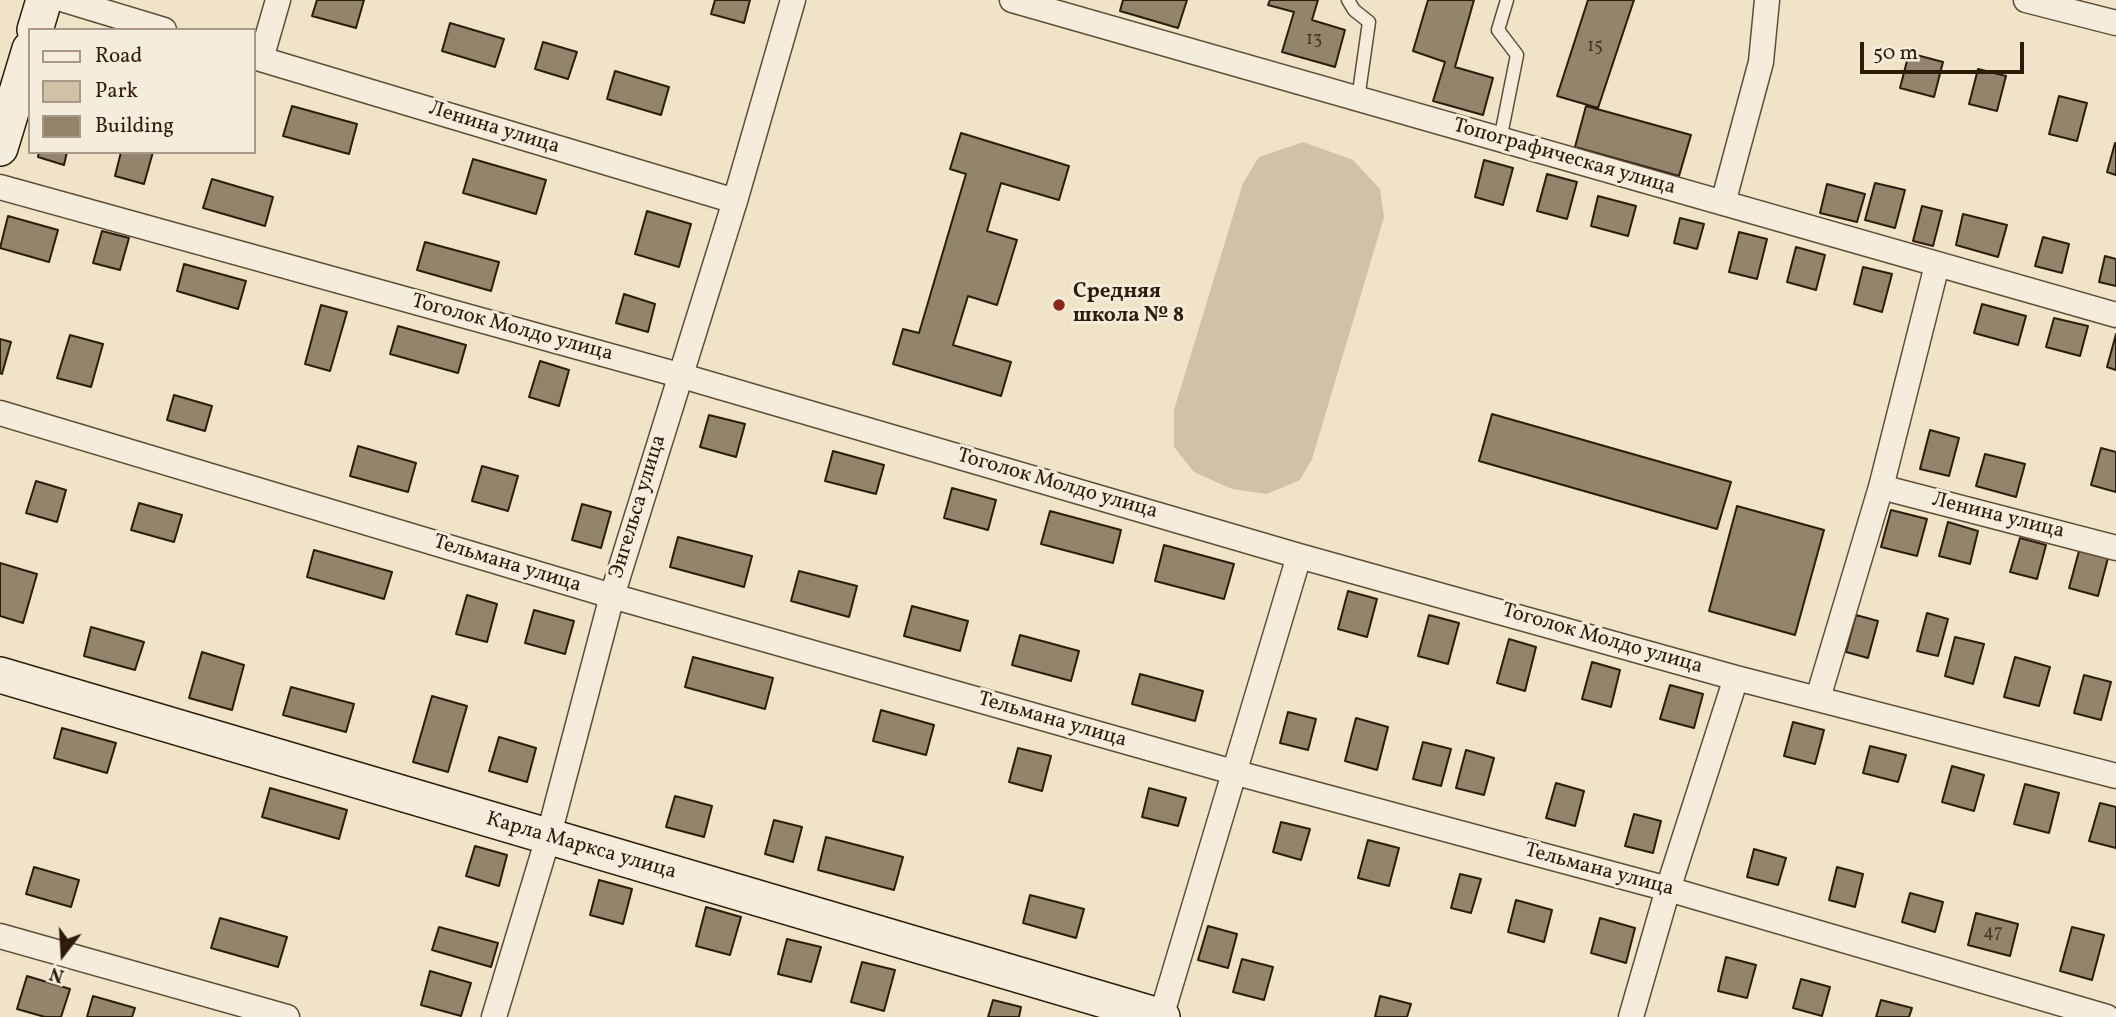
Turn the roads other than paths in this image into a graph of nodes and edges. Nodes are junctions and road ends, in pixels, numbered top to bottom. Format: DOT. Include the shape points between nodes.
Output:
graph roads {
  1 [pos="44,0"];
  2 [pos="65,0"];
  3 [pos="278,0"];
  4 [pos="793,0"];
  5 [pos="1012,0"];
  6 [pos="1348,0"];
  7 [pos="1507,0"];
  8 [pos="1767,0"];
  9 [pos="2026,0"];
  10 [pos="2116,23"];
  11 [pos="36,28"];
  12 [pos="157,28"];
  13 [pos="28,56"];
  14 [pos="258,58"];
  15 [pos="1358,99"];
  16 [pos="1500,140"];
  17 [pos="0,148"];
  18 [pos="0,187"];
  19 [pos="735,201"];
  20 [pos="1723,203"];
  21 [pos="1937,265"];
  22 [pos="2116,315"];
  23 [pos="679,375"];
  24 [pos="0,412"];
  25 [pos="1881,487"];
  26 [pos="2116,548"];
  27 [pos="1299,556"];
  28 [pos="612,596"];
  29 [pos="0,675"];
  30 [pos="1736,678"];
  31 [pos="1818,698"];
  32 [pos="1233,772"];
  33 [pos="2116,776"];
  34 [pos="548,838"];
  35 [pos="1668,889"];
  36 [pos="0,936"];
  37 [pos="287,1017"];
  38 [pos="494,1017"];
  39 [pos="1162,1017"];
  40 [pos="1631,1017"];
  41 [pos="2107,1017"];
  1 -- 11 [label="street"];
  2 -- 12 [label="street"];
  3 -- 14 [label="street"];
  4 -- 19 [label="street, Энгельса улица"];
  5 -- 15 [label="street, Топографическая улица"];
  6 -- 15 [label="lane" via="1369,22"];
  7 -- 16 [label="lane" via="1498,30 1517,55"];
  8 -- 20 [label="street" via="1760,62"];
  9 -- 10 [label="street"];
  13 -- 17 [label="street"];
  14 -- 19 [label="street, Ленина улица"];
  15 -- 16 [label="street, Топографическая улица"];
  16 -- 20 [label="street, Топографическая улица"];
  18 -- 23 [label="street, Тоголок Молдо улица"];
  19 -- 23 [label="street, Энгельса улица"];
  20 -- 21 [label="street, Топографическая улица"];
  21 -- 22 [label="street, Топографическая улица"];
  21 -- 25 [label="street"];
  23 -- 27 [label="street, Тоголок Молдо улица"];
  23 -- 28 [label="street, Энгельса улица"];
  24 -- 28 [label="street, Тельмана улица"];
  25 -- 26 [label="street, Ленина улица"];
  25 -- 31 [label="street"];
  27 -- 30 [label="street, Тоголок Молдо улица"];
  27 -- 32 [label="street"];
  28 -- 32 [label="street, Тельмана улица"];
  28 -- 34 [label="street, Энгельса улица"];
  29 -- 34 [label="street, Карла Маркса улица"];
  30 -- 31 [label="street, Тоголок Молдо улица"];
  30 -- 35 [label="street"];
  31 -- 33 [label="street, Тоголок Молдо улица"];
  32 -- 35 [label="street, Тельмана улица"];
  32 -- 39 [label="street"];
  34 -- 38 [label="street, Энгельса улица"];
  34 -- 39 [label="street, Карла Маркса улица"];
  35 -- 40 [label="street"];
  35 -- 41 [label="street, Тельмана улица"];
  36 -- 37 [label="street"];
}
